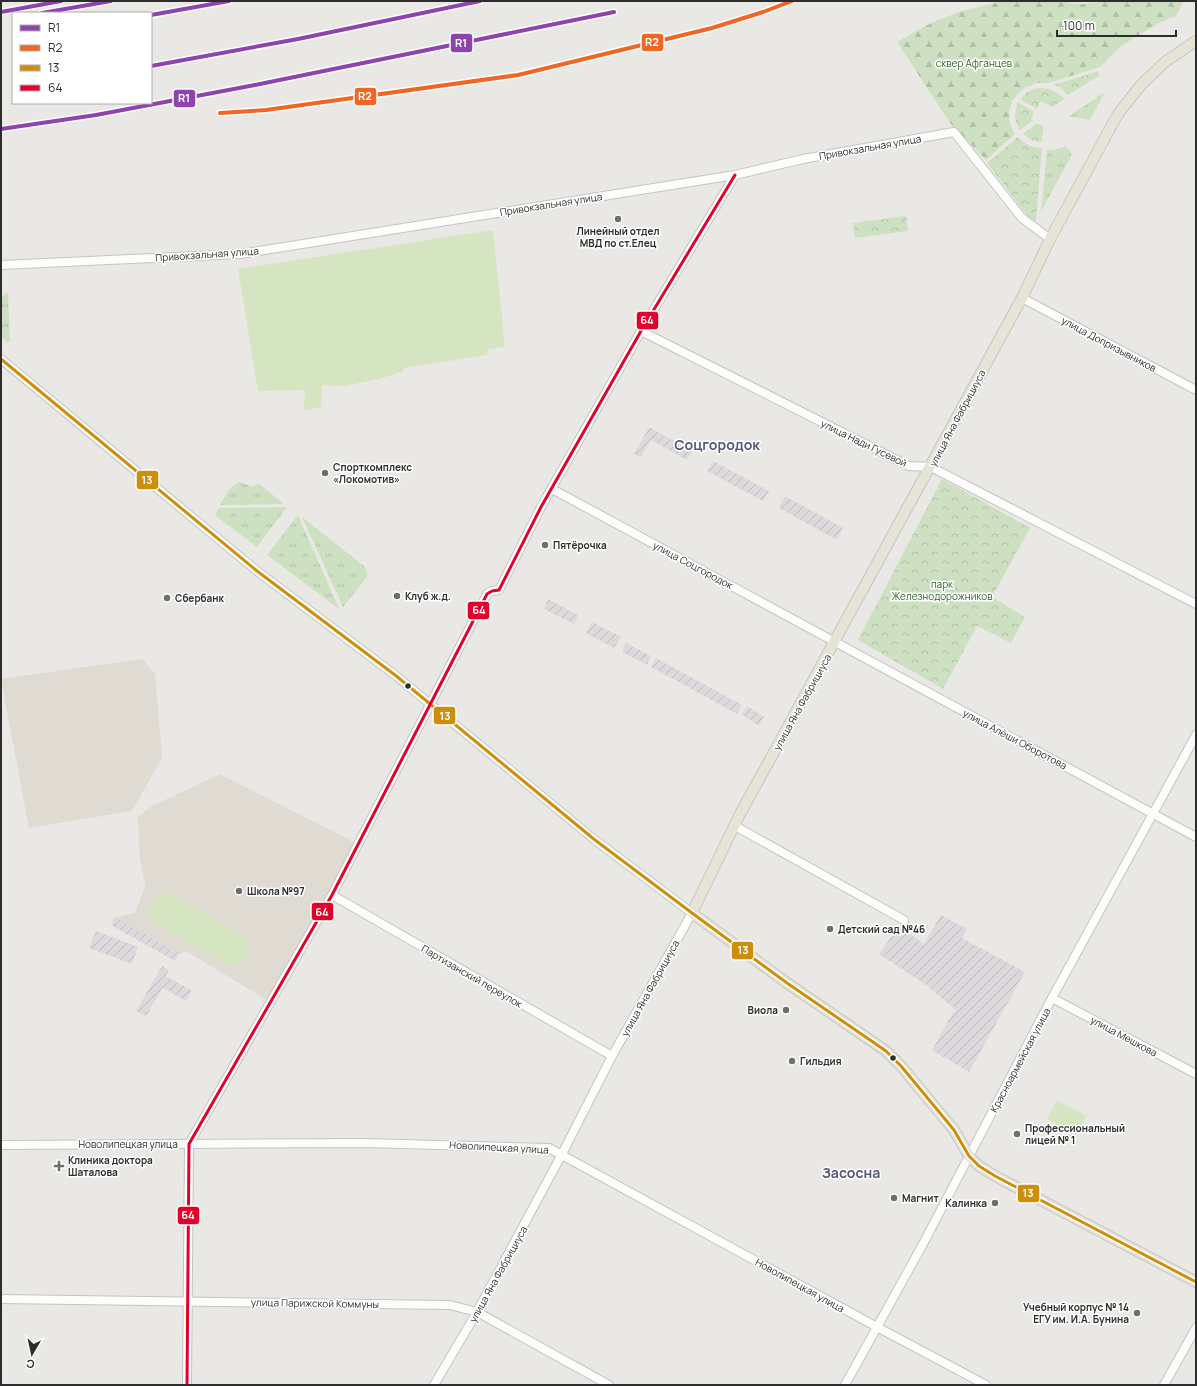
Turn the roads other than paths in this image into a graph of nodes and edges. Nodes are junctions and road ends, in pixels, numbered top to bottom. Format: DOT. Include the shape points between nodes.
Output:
graph roads {
  1 [pos="1196,41"];
  2 [pos="735,174"];
  3 [pos="1050,238"];
  4 [pos="1,265"];
  5 [pos="1022,298"];
  6 [pos="641,331"];
  7 [pos="1,359"];
  8 [pos="1196,390"];
  9 [pos="931,467"];
  10 [pos="552,489"];
  11 [pos="1196,604"];
  12 [pos="834,642"];
  13 [pos="430,705"];
  14 [pos="1196,735"];
  15 [pos="1153,814"];
  16 [pos="734,826"];
  17 [pos="1196,837"];
  18 [pos="332,895"];
  19 [pos="692,913"];
  20 [pos="904,920"];
  21 [pos="1052,998"];
  22 [pos="612,1056"];
  23 [pos="1196,1074"];
  24 [pos="189,1144"];
  25 [pos="1,1145"];
  26 [pos="562,1154"];
  27 [pos="969,1156"];
  28 [pos="1196,1282"];
  29 [pos="1,1299"];
  30 [pos="188,1302"];
  31 [pos="477,1312"];
  32 [pos="877,1328"];
  33 [pos="1196,1328"];
  34 [pos="188,1385"];
  35 [pos="434,1385"];
  36 [pos="609,1385"];
  37 [pos="845,1385"];
  38 [pos="986,1385"];
  39 [pos="1164,1385"];
  1 -- 3 [label="main road, улица Яна Фабрициуса" via="1165,62 1146,80 1118,114"];
  2 -- 3 [label="street, Привокзальная улица" via="954,132 1022,218"];
  2 -- 4 [label="street, Привокзальная улица" via="240,254"];
  2 -- 6 [label="street"];
  3 -- 5 [label="main road, улица Яна Фабрициуса"];
  5 -- 8 [label="street, улица Допризывников"];
  5 -- 9 [label="main road, улица Яна Фабрициуса"];
  6 -- 9 [label="street, улица Нади Гусевой" via="909,466"];
  6 -- 10 [label="street"];
  7 -- 13 [label="street" via="257,571 395,675"];
  9 -- 11 [label="street, улица Нади Гусевой"];
  9 -- 12 [label="main road, улица Яна Фабрициуса"];
  10 -- 12 [label="street, улица Соцгородок"];
  10 -- 13 [label="street" via="499,590 487,594"];
  12 -- 15 [label="street, улица Алёши Оборотова"];
  12 -- 16 [label="main road, улица Яна Фабрициуса"];
  13 -- 18 [label="street"];
  13 -- 19 [label="street" via="595,840"];
  14 -- 15 [label="street, Красноармейская улица"];
  15 -- 17 [label="street, улица Алёши Оборотова"];
  15 -- 21 [label="street, Красноармейская улица"];
  16 -- 19 [label="main road, улица Яна Фабрициуса"];
  16 -- 20 [label="street"];
  18 -- 22 [label="street, Партизанский переулок"];
  18 -- 24 [label="street"];
  19 -- 22 [label="street, улица Яна Фабрициуса"];
  19 -- 27 [label="main road" via="792,987 886,1051 954,1130"];
  21 -- 23 [label="street, улица Мешкова"];
  21 -- 27 [label="street, Красноармейская улица"];
  22 -- 26 [label="street, улица Яна Фабрициуса"];
  24 -- 25 [label="street, Новолипецкая улица"];
  24 -- 26 [label="street, Новолипецкая улица" via="381,1143 549,1148"];
  24 -- 30 [label="street"];
  26 -- 31 [label="street, улица Яна Фабрициуса"];
  26 -- 32 [label="street, Новолипецкая улица"];
  27 -- 28 [label="main road" via="995,1176"];
  27 -- 32 [label="street, Красноармейская улица"];
  29 -- 30 [label="street, улица Парижской Коммуны"];
  30 -- 31 [label="street, улица Парижской Коммуны" via="450,1305"];
  30 -- 34 [label="street"];
  31 -- 35 [label="street, улица Яна Фабрициуса"];
  31 -- 36 [label="street, улица Парижской Коммуны"];
  32 -- 37 [label="street, Красноармейская улица"];
  32 -- 38 [label="street, Новолипецкая улица"];
  33 -- 39 [label="street"];
}
